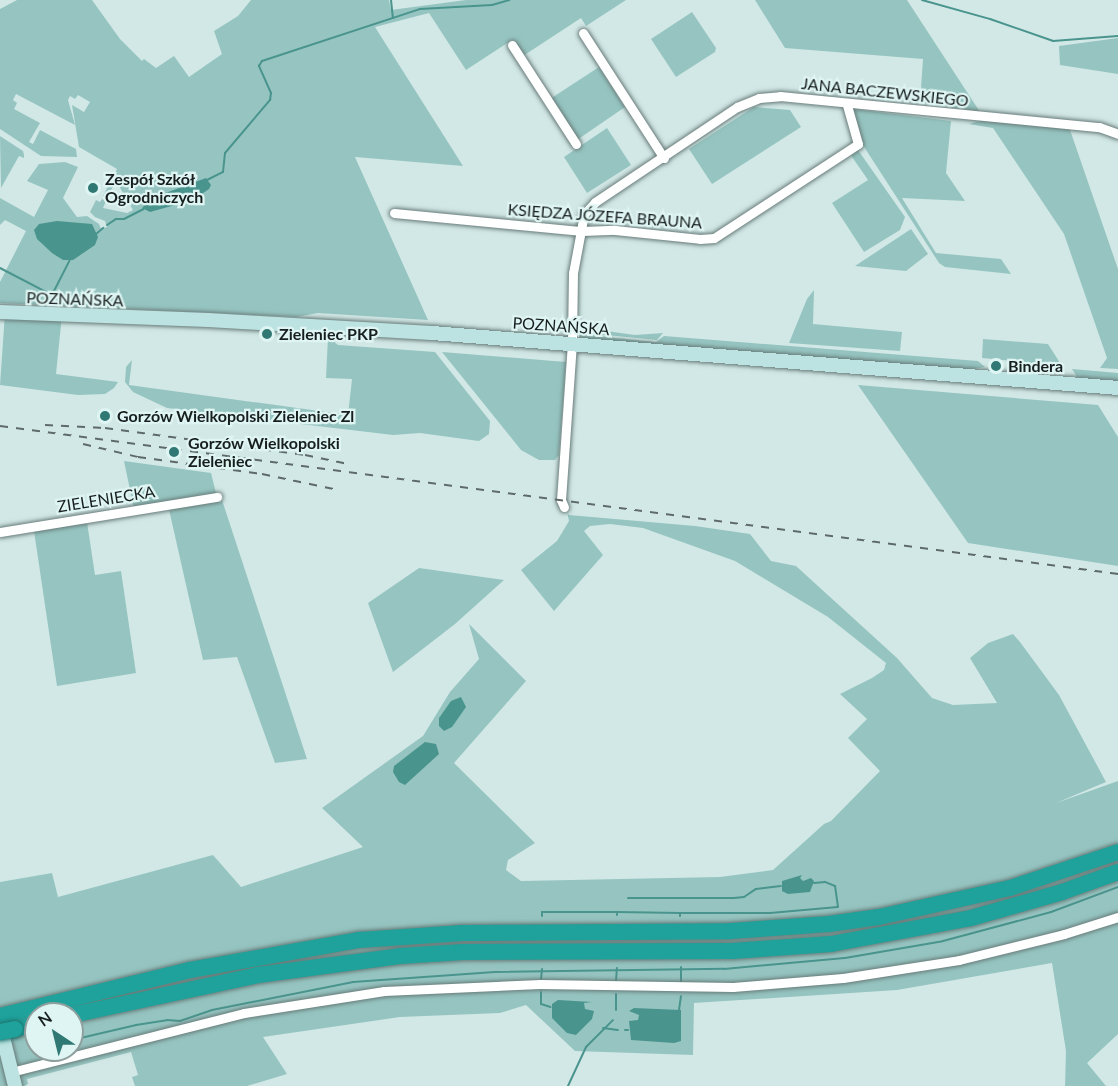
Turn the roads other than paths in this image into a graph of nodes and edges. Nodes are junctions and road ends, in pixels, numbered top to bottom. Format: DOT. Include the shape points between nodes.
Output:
graph roads {
  1 [pos="583,33"];
  2 [pos="512,45"];
  3 [pos="847,105"];
  4 [pos="1118,134"];
  5 [pos="576,144"];
  6 [pos="664,158"];
  7 [pos="394,213"];
  8 [pos="582,231"];
  9 [pos="0,312"];
  10 [pos="572,343"];
  11 [pos="1118,388"];
  12 [pos="217,496"];
  13 [pos="563,503"];
  14 [pos="0,532"];
  15 [pos="1118,852"];
  16 [pos="1118,872"];
  17 [pos="1118,917"];
  18 [pos="84,1012"];
  19 [pos="5,1023"];
  20 [pos="24,1024"];
  21 [pos="11,1072"];
  22 [pos="15,1086"];
  1 -- 6 [label="street"];
  2 -- 5 [label="street"];
  3 -- 4 [label="street, JANA BACZEWSKIEGO" via="1099,127"];
  3 -- 6 [label="street, JANA BACZEWSKIEGO" via="780,96 759,98 737,107"];
  3 -- 8 [label="street, KSIĘDZA JÓZEFA BRAUNA" via="858,144 714,238"];
  6 -- 8 [label="street, JANA BACZEWSKIEGO" via="595,202 584,214"];
  7 -- 8 [label="street, KSIĘDZA JÓZEFA BRAUNA"];
  8 -- 10 [label="street, JANA BACZEWSKIEGO" via="573,273"];
  9 -- 10 [label="main road, POZNAŃSKA"];
  10 -- 11 [label="main road, POZNAŃSKA"];
  10 -- 13 [label="street, JANA BACZEWSKIEGO"];
  12 -- 14 [label="street, ZIELENIECKA"];
  15 -- 19 [label="highway" via="1010,888 829,924 731,931 463,933 359,940 252,957"];
  16 -- 18 [label="highway" via="971,918 831,944 732,951 463,952 400,956 258,975"];
  17 -- 21 [label="street" via="959,960 843,978 734,987 540,984 373,992 244,1013"];
  19 -- 20 [label="highway"];
  19 -- 21 [label="main road"];
  21 -- 22 [label="main road"];
}
